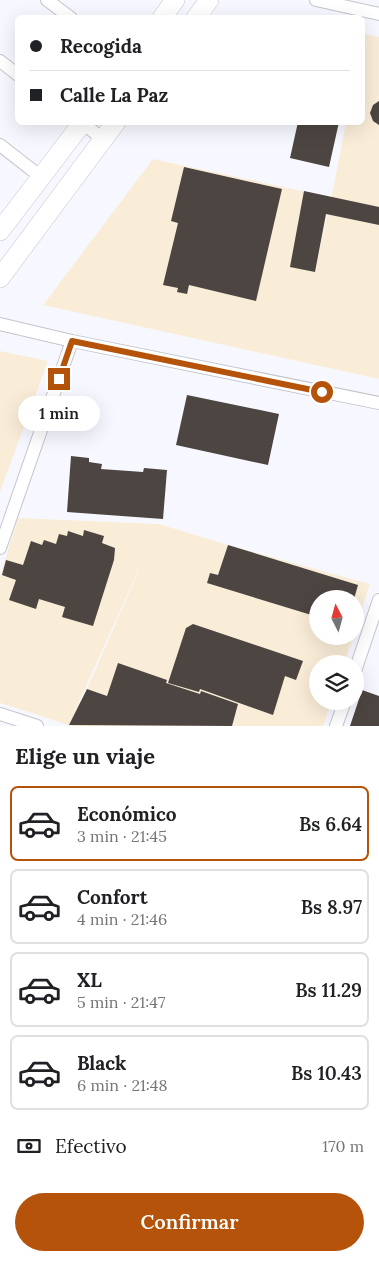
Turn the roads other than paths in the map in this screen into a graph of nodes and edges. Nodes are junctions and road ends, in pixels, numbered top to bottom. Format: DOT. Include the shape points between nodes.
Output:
graph roads {
  1 [pos="48,0"];
  2 [pos="175,0"];
  3 [pos="209,0"];
  4 [pos="316,0"];
  5 [pos="56,13"];
  6 [pos="379,14"];
  7 [pos="164,15"];
  8 [pos="198,15"];
  9 [pos="80,125"];
  10 [pos="85,125"];
  11 [pos="114,125"];
  12 [pos="103,139"];
  13 [pos="0,145"];
  14 [pos="41,177"];
  15 [pos="0,231"];
  16 [pos="0,278"];
  17 [pos="0,324"];
  18 [pos="72,341"];
  19 [pos="379,403"];
  20 [pos="0,548"];
  21 [pos="379,600"];
  22 [pos="360,655"];
  23 [pos="342,710"];
  24 [pos="0,714"];
  25 [pos="37,726"];
  26 [pos="336,726"];
  1 -- 5 [label="street"];
  2 -- 7 [label="main road"];
  3 -- 8 [label="main road"];
  4 -- 6 [label="street"];
  9 -- 14 [label="main road"];
  10 -- 12 [label="street"];
  11 -- 12 [label="main road"];
  12 -- 16 [label="main road"];
  13 -- 14 [label="street"];
  14 -- 15 [label="main road"];
  17 -- 18 [label="street"];
  18 -- 19 [label="street"];
  18 -- 20 [label="street"];
  21 -- 22 [label="street"];
  23 -- 26 [label="street"];
  24 -- 25 [label="street"];
}
